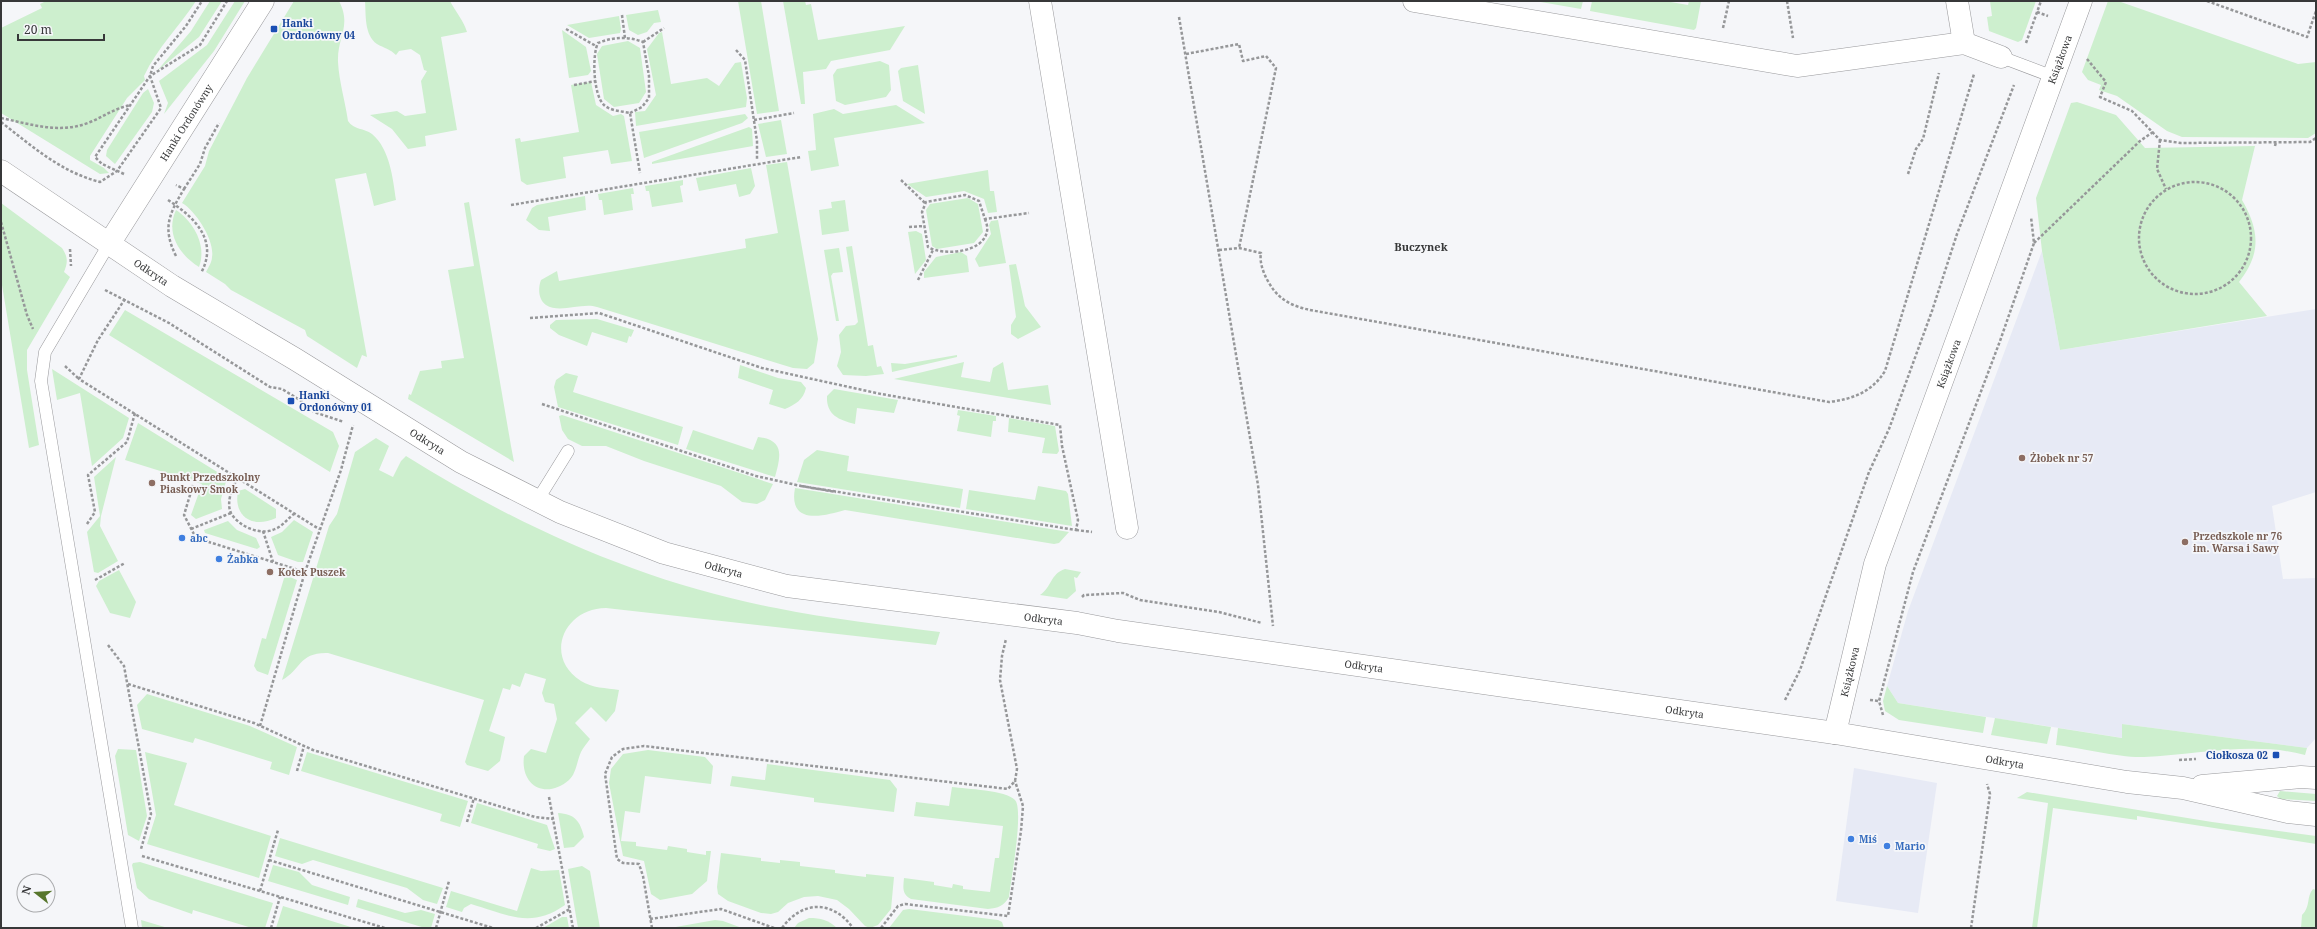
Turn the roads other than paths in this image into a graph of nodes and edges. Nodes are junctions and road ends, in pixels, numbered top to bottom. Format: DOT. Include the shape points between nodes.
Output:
graph roads {
  1 [pos="263,1"];
  2 [pos="1040,1"];
  3 [pos="1414,1"];
  4 [pos="1957,1"];
  5 [pos="2081,1"];
  6 [pos="1972,46"];
  7 [pos="2010,60"];
  8 [pos="2054,77"];
  9 [pos="1,171"];
  10 [pos="109,244"];
  11 [pos="568,451"];
  12 [pos="537,500"];
  13 [pos="1127,528"];
  14 [pos="1835,733"];
  15 [pos="2316,778"];
  16 [pos="2183,788"];
  17 [pos="2316,815"];
  18 [pos="132,928"];
  1 -- 10 [label="street, Hanki Ordonówny"];
  2 -- 13 [label="street"];
  3 -- 6 [label="street" via="1797,66"];
  4 -- 6 [label="street"];
  5 -- 8 [label="street, Książkowa"];
  6 -- 7 [label="street"];
  7 -- 8 [label="lane"];
  8 -- 14 [label="street, Książkowa" via="1875,564"];
  9 -- 10 [label="street, Odkryta"];
  10 -- 12 [label="street, Odkryta" via="172,286 295,358 461,462"];
  10 -- 18 [label="lane" via="47,348 42,381"];
  11 -- 12 [label="lane"];
  12 -- 14 [label="street, Odkryta" via="560,512 664,553 787,586 1078,623 1118,631"];
  14 -- 16 [label="street, Odkryta" via="2127,782"];
  15 -- 16 [label="street, Odkryta" via="2301,777"];
  16 -- 17 [label="street, Odkryta" via="2288,812"];
}
